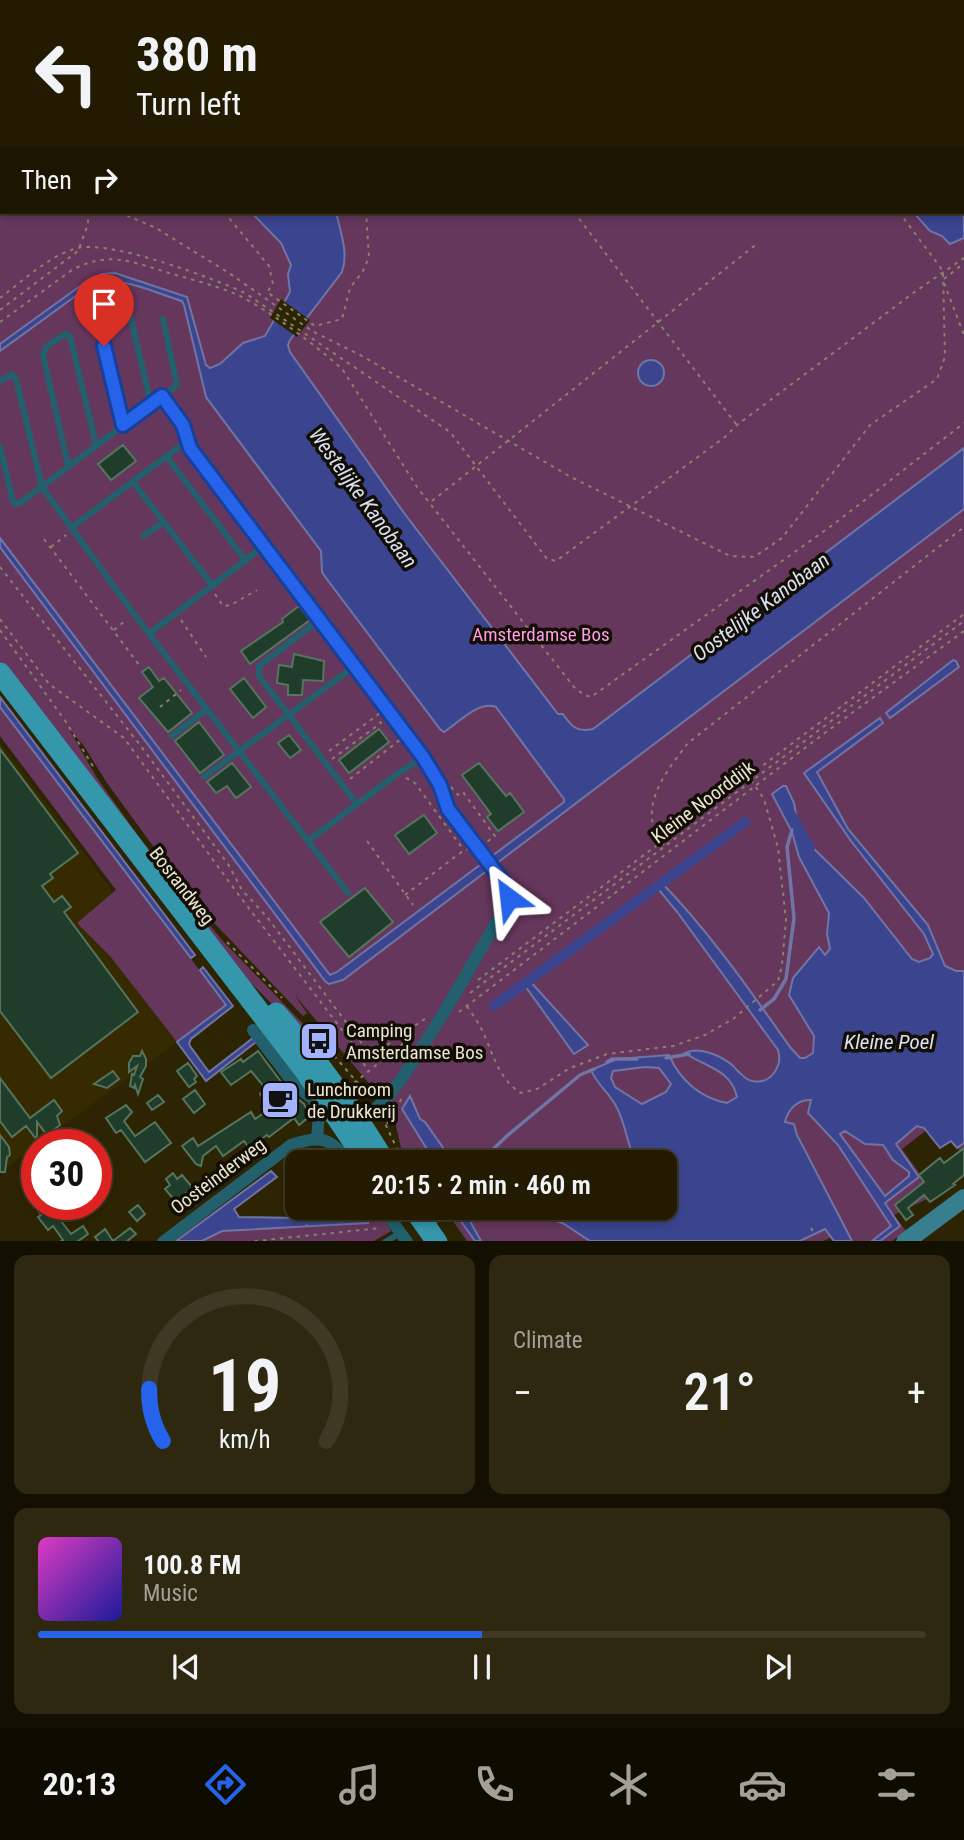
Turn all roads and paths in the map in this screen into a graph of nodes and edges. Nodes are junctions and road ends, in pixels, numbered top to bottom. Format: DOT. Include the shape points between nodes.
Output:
graph roads {
  1 [pos="88,214"];
  2 [pos="123,214"];
  3 [pos="226,214"];
  4 [pos="366,214"];
  5 [pos="576,214"];
  6 [pos="901,214"];
  7 [pos="758,243"];
  8 [pos="79,248"];
  9 [pos="964,258"];
  10 [pos="964,263"];
  11 [pos="943,271"];
  12 [pos="943,279"];
  13 [pos="0,298"];
  14 [pos="262,307"];
  15 [pos="0,310"];
  16 [pos="163,319"];
  17 [pos="309,321"];
  18 [pos="0,322"];
  19 [pos="657,322"];
  20 [pos="305,326"];
  21 [pos="299,333"];
  22 [pos="964,335"];
  23 [pos="307,338"];
  24 [pos="333,354"];
  25 [pos="330,357"];
  26 [pos="0,381"];
  27 [pos="162,396"];
  28 [pos="151,404"];
  29 [pos="964,423"];
  30 [pos="123,425"];
  31 [pos="737,425"];
  32 [pos="187,441"];
  33 [pos="510,441"];
  34 [pos="96,444"];
  35 [pos="0,447"];
  36 [pos="166,456"];
  37 [pos="68,465"];
  38 [pos="476,467"];
  39 [pos="133,482"];
  40 [pos="41,487"];
  41 [pos="431,502"];
  42 [pos="629,507"];
  43 [pos="163,522"];
  44 [pos="964,527"];
  45 [pos="71,528"];
  46 [pos="143,536"];
  47 [pos="44,539"];
  48 [pos="50,547"];
  49 [pos="264,547"];
  50 [pos="246,561"];
  51 [pos="212,587"];
  52 [pos="257,590"];
  53 [pos="134,614"];
  54 [pos="176,614"];
  55 [pos="0,620"];
  56 [pos="320,620"];
  57 [pos="964,621"];
  58 [pos="0,630"];
  59 [pos="113,630"];
  60 [pos="964,631"];
  61 [pos="150,633"];
  62 [pos="206,657"];
  63 [pos="140,666"];
  64 [pos="355,666"];
  65 [pos="0,673"];
  66 [pos="188,684"];
  67 [pos="160,707"];
  68 [pos="386,708"];
  69 [pos="207,709"];
  70 [pos="290,715"];
  71 [pos="376,716"];
  72 [pos="407,734"];
  73 [pos="172,737"];
  74 [pos="239,752"];
  75 [pos="321,757"];
  76 [pos="423,757"];
  77 [pos="326,764"];
  78 [pos="397,774"];
  79 [pos="99,776"];
  80 [pos="204,777"];
  81 [pos="751,780"];
  82 [pos="342,785"];
  83 [pos="440,785"];
  84 [pos="757,786"];
  85 [pos="357,804"];
  86 [pos="308,841"];
  87 [pos="367,841"];
  88 [pos="665,846"];
  89 [pos="477,848"];
  90 [pos="464,850"];
  91 [pos="505,884"];
  92 [pos="235,890"];
  93 [pos="230,892"];
  94 [pos="348,893"];
  95 [pos="405,895"];
  96 [pos="413,905"];
  97 [pos="222,948"];
  98 [pos="282,999"];
  99 [pos="467,1006"];
  100 [pos="253,1030"];
  101 [pos="415,1034"];
  102 [pos="316,1035"];
  103 [pos="367,1071"];
  104 [pos="356,1080"];
  105 [pos="377,1109"];
  106 [pos="347,1133"];
  107 [pos="317,1138"];
  108 [pos="348,1150"];
  109 [pos="359,1150"];
  110 [pos="376,1150"];
  111 [pos="391,1150"];
  112 [pos="964,1198"];
  113 [pos="306,1220"];
  114 [pos="422,1220"];
  115 [pos="307,1226"];
  116 [pos="400,1227"];
  117 [pos="811,1228"];
  118 [pos="815,1235"];
  119 [pos="163,1241"];
  120 [pos="246,1241"];
  121 [pos="385,1241"];
  122 [pos="422,1241"];
  123 [pos="437,1241"];
  124 [pos="905,1241"];
  1 -- 8 [label="path"];
  2 -- 20 [label="path" via="156,228"];
  3 -- 17 [label="path" via="270,266 274,284 267,292"];
  4 -- 17 [label="path" via="369,257 350,288 342,318 316,326"];
  5 -- 19 [label="path"];
  6 -- 11 [label="path"];
  7 -- 19 [label="path"];
  8 -- 13 [label="path" via="53,260"];
  8 -- 14 [label="path" via="112,250 206,277 245,293"];
  8 -- 15 [label="path"];
  9 -- 11 [label="path"];
  10 -- 12 [label="path"];
  11 -- 12 [label="path"];
  11 -- 31 [label="path"];
  12 -- 22 [label="path"];
  12 -- 42 [label="path" via="945,357 937,379 870,425 782,538 754,558 730,556"];
  14 -- 18 [label="path" via="225,290 113,258 72,270"];
  14 -- 21 [label="path"];
  16 -- 27 [label="lane" via="177,385"];
  17 -- 20 [label="path"];
  19 -- 31 [label="path"];
  19 -- 33 [label="path"];
  20 -- 21 [label="path"];
  20 -- 33 [label="path"];
  21 -- 23 [label="path"];
  23 -- 24 [label="path"];
  23 -- 25 [label="path"];
  24 -- 25 [label="path"];
  24 -- 38 [label="path" via="450,432"];
  25 -- 41 [label="path" via="344,370"];
  26 -- 40 [label="lane" via="12,374 16,379"];
  27 -- 28 [label="lane"];
  27 -- 32 [label="lane" via="183,425"];
  28 -- 30 [label="lane"];
  28 -- 30 [label="lane" via="130,315 123,310 100,311 98,319"];
  29 -- 41 [label="path" via="834,524 591,697 574,687"];
  30 -- 34 [label="lane"];
  31 -- 42 [label="path"];
  32 -- 36 [label="lane"];
  32 -- 49 [label="lane"];
  33 -- 38 [label="path"];
  33 -- 42 [label="path"];
  34 -- 37 [label="lane"];
  34 -- 37 [label="lane" via="71,341 65,334 47,346 43,355"];
  35 -- 40 [label="lane" via="16,504"];
  36 -- 39 [label="lane"];
  36 -- 50 [label="lane"];
  37 -- 40 [label="lane"];
  38 -- 41 [label="path"];
  38 -- 42 [label="path" via="547,559 556,561"];
  39 -- 43 [label="lane"];
  39 -- 45 [label="lane"];
  40 -- 45 [label="lane"];
  43 -- 46 [label="lane"];
  43 -- 51 [label="lane"];
  44 -- 88 [label="path" via="688,744 656,790 651,807 654,827"];
  45 -- 48 [label="path"];
  45 -- 53 [label="lane"];
  47 -- 48 [label="path"];
  48 -- 59 [label="path"];
  49 -- 50 [label="lane"];
  49 -- 56 [label="lane"];
  50 -- 51 [label="lane"];
  51 -- 52 [label="path" via="223,606"];
  51 -- 54 [label="lane"];
  53 -- 59 [label="path"];
  53 -- 61 [label="lane"];
  54 -- 61 [label="lane"];
  54 -- 62 [label="path"];
  55 -- 92 [label="path" via="49,684 124,738"];
  56 -- 64 [label="lane"];
  56 -- 70 [label="lane" via="257,671"];
  57 -- 81 [label="path"];
  58 -- 79 [label="path"];
  59 -- 63 [label="path"];
  60 -- 84 [label="path, Kleine Noorddijk"];
  61 -- 66 [label="lane"];
  64 -- 68 [label="lane"];
  64 -- 70 [label="lane"];
  65 -- 97 [label="main road, Bosrandweg"];
  66 -- 67 [label="path"];
  66 -- 69 [label="lane"];
  68 -- 71 [label="path"];
  68 -- 72 [label="lane"];
  69 -- 73 [label="lane"];
  69 -- 74 [label="lane"];
  70 -- 74 [label="lane"];
  70 -- 75 [label="lane"];
  71 -- 75 [label="path"];
  71 -- 77 [label="path" via="381,723"];
  72 -- 76 [label="lane"];
  72 -- 82 [label="path"];
  74 -- 80 [label="lane"];
  74 -- 86 [label="lane"];
  75 -- 77 [label="lane"];
  76 -- 78 [label="lane"];
  76 -- 83 [label="lane"];
  77 -- 82 [label="lane"];
  78 -- 85 [label="lane"];
  78 -- 90 [label="path" via="415,783"];
  81 -- 84 [label="path"];
  81 -- 88 [label="path"];
  82 -- 85 [label="lane"];
  83 -- 89 [label="lane" via="448,809"];
  83 -- 89 [label="path" via="453,787 458,795 463,792 495,836"];
  84 -- 99 [label="path, Kleine Noorddijk"];
  84 -- 99 [label="path" via="778,848 786,920 778,981 743,1012 705,1035 673,1046 607,1054 521,1093 495,1065"];
  85 -- 86 [label="lane"];
  86 -- 94 [label="lane"];
  87 -- 95 [label="path"];
  88 -- 99 [label="path" via="461,1000"];
  89 -- 90 [label="path"];
  89 -- 91 [label="lane"];
  90 -- 95 [label="path"];
  91 -- 105 [label="street" via="509,898 495,925 402,1078"];
  92 -- 93 [label="path"];
  92 -- 103 [label="path" via="359,1052"];
  95 -- 96 [label="path"];
  97 -- 98 [label="path, Bosrandweg"];
  97 -- 106 [label="main road, Bosrandweg"];
  100 -- 107 [label="street" via="295,1085 313,1098 320,1115"];
  101 -- 103 [label="path"];
  102 -- 104 [label="path"];
  103 -- 104 [label="path"];
  104 -- 105 [label="path"];
  105 -- 106 [label="street"];
  105 -- 111 [label="path" via="387,1124"];
  106 -- 107 [label="street"];
  106 -- 108 [label="street"];
  106 -- 109 [label="main road"];
  106 -- 110 [label="main road"];
  107 -- 119 [label="street, Oosteinderweg" via="291,1145"];
  112 -- 124 [label="street"];
  113 -- 115 [label="path"];
  114 -- 123 [label="main road"];
  116 -- 120 [label="path"];
  116 -- 121 [label="lane"];
  116 -- 122 [label="main road"];
  117 -- 118 [label="path"];
}
